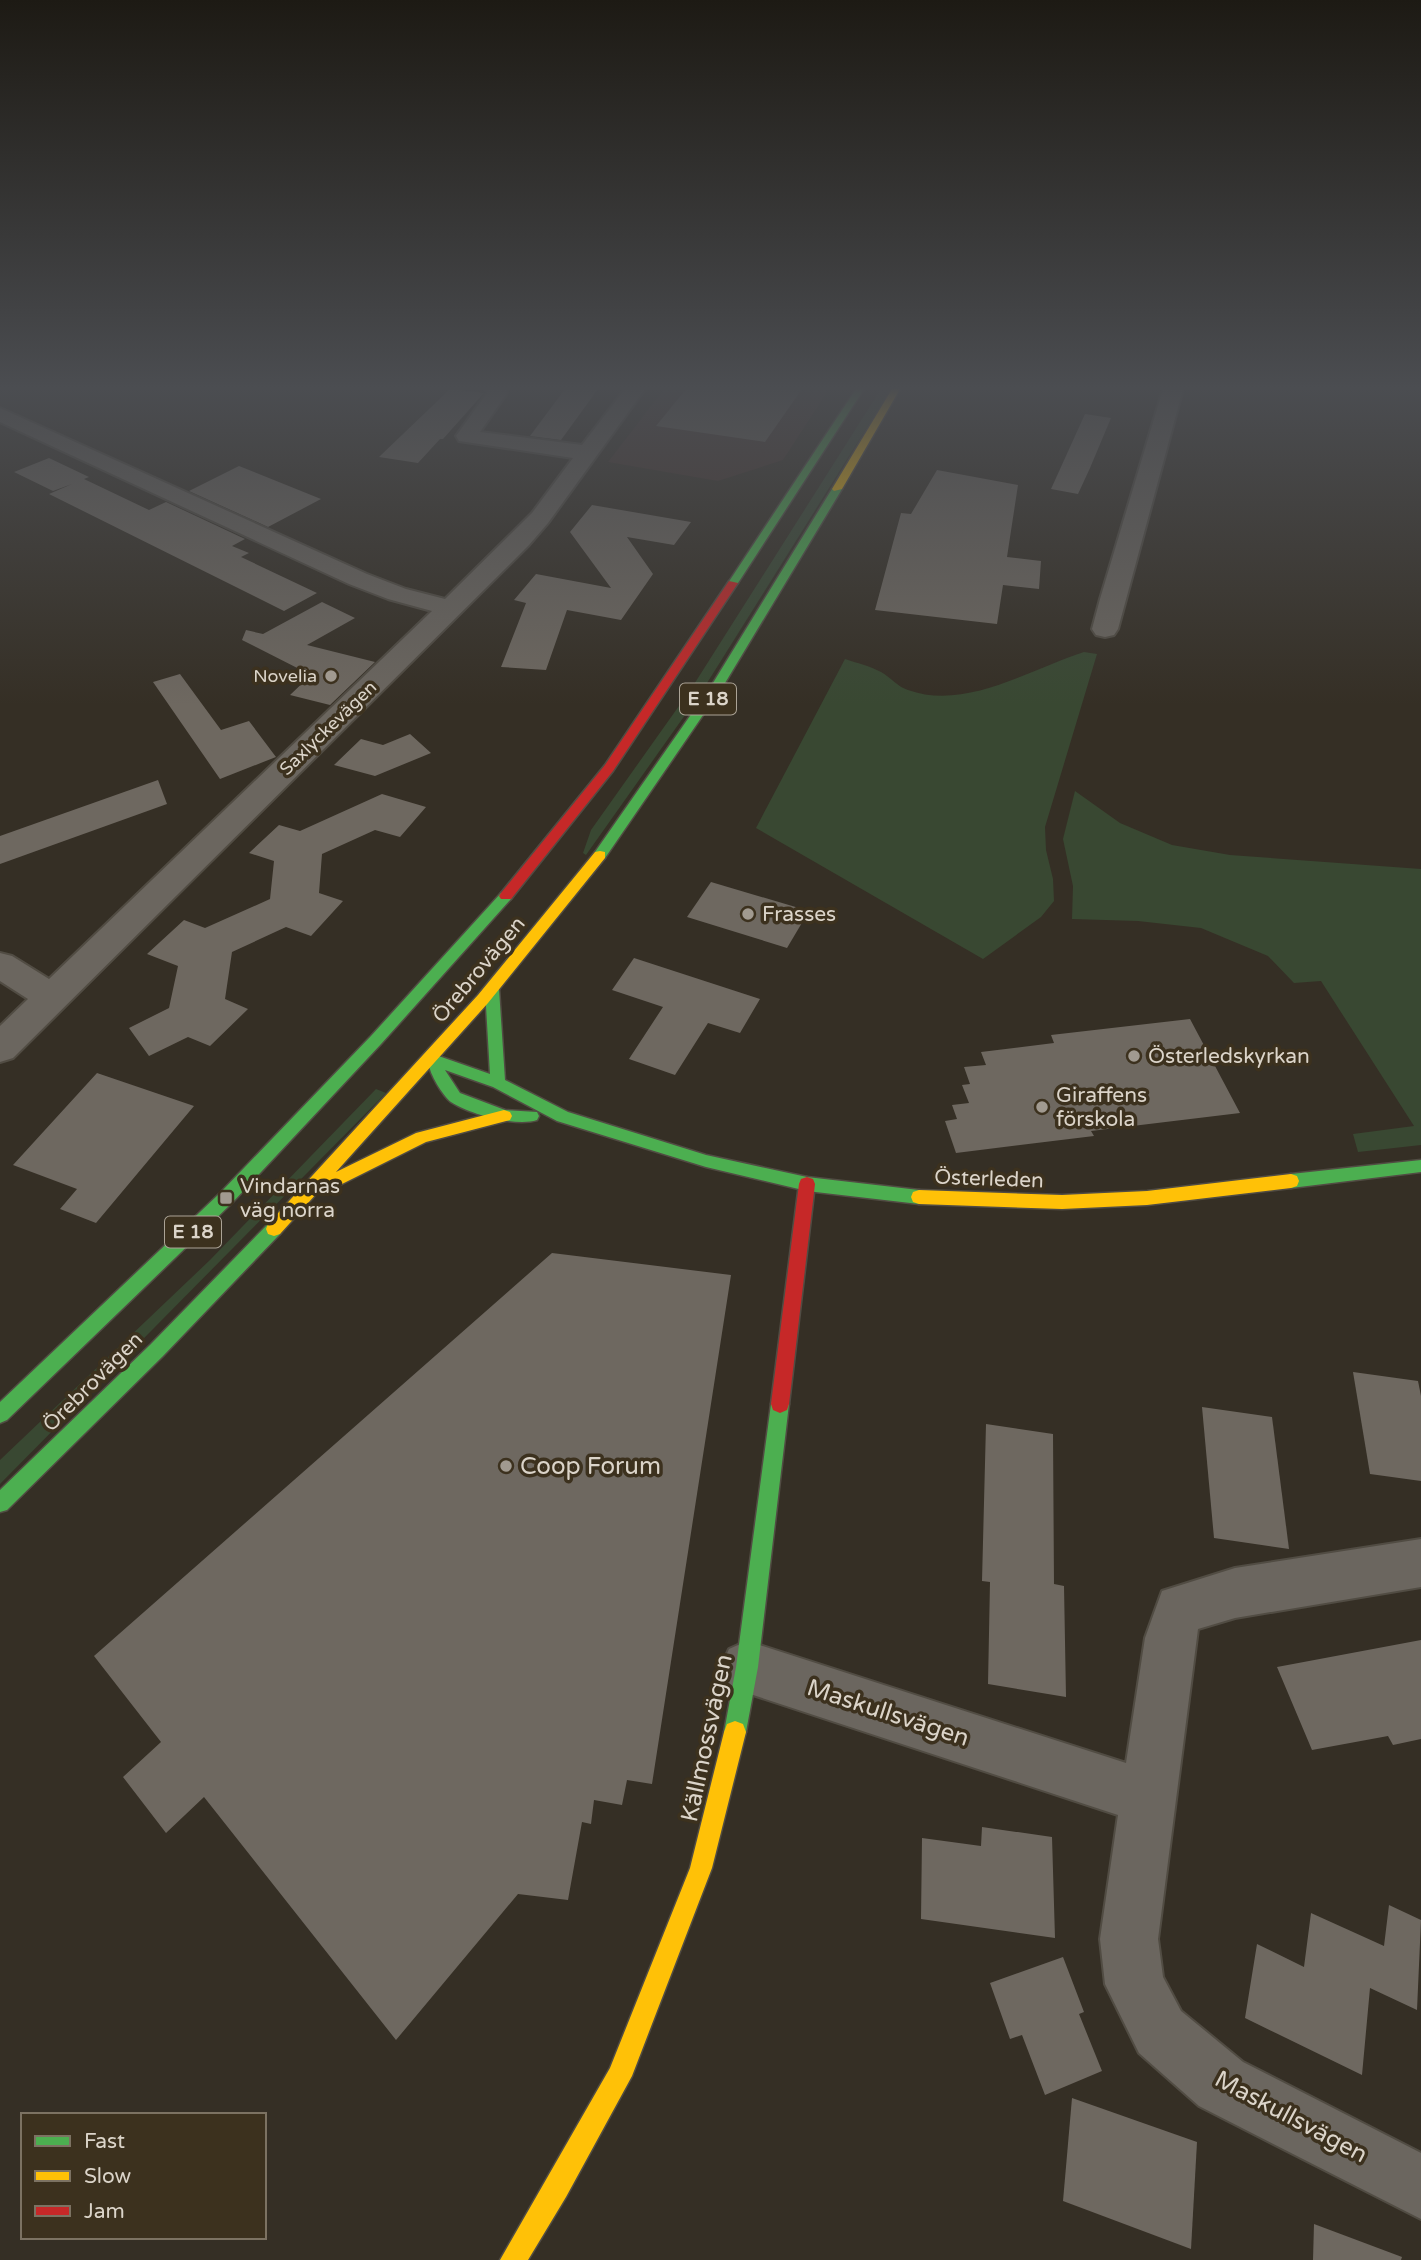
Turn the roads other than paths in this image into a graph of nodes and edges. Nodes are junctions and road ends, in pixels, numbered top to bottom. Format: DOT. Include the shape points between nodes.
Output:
graph roads {
  1 [pos="177,494"];
  2 [pos="558,494"];
  3 [pos="791,494"];
  4 [pos="832,494"];
  5 [pos="1145,494"];
  6 [pos="450,608"];
  7 [pos="1105,629"];
  8 [pos="0,965"];
  9 [pos="492,989"];
  10 [pos="52,997"];
  11 [pos="376,1040"];
  12 [pos="0,1048"];
  13 [pos="430,1059"];
  14 [pos="498,1083"];
  15 [pos="504,1116"];
  16 [pos="563,1117"];
  17 [pos="1421,1166"];
  18 [pos="807,1184"];
  19 [pos="313,1191"];
  20 [pos="0,1414"];
  21 [pos="0,1503"];
  22 [pos="1421,1563"];
  23 [pos="747,1667"];
  24 [pos="1150,1798"];
  25 [pos="1421,2187"];
  26 [pos="513,2260"];
  1 -- 6 [label="street" via="358,579"];
  2 -- 6 [label="street, Saxlyckevägen"];
  3 -- 11 [label="main road, Örebrovägen / E 18" via="609,768 505,897"];
  4 -- 9 [label="main road, Örebrovägen / E 18" via="665,765"];
  5 -- 7 [label="street"];
  6 -- 10 [label="street, Saxlyckevägen"];
  8 -- 10 [label="street"];
  9 -- 13 [label="main road, Örebrovägen / E 18"];
  9 -- 14 [label="main road"];
  10 -- 12 [label="street, Saxlyckevägen"];
  11 -- 13 [label="main road"];
  11 -- 20 [label="main road, Örebrovägen / E 18" via="185,1240"];
  13 -- 14 [label="main road, Österleden"];
  13 -- 15 [label="main road, Österleden" via="455,1097"];
  13 -- 19 [label="main road, Örebrovägen / E 18"];
  14 -- 16 [label="main road, Österleden"];
  15 -- 16 [label="main road, Österleden"];
  15 -- 19 [label="main road" via="411,1141"];
  16 -- 18 [label="main road, Österleden" via="706,1161"];
  17 -- 18 [label="main road, Österleden" via="1147,1198 1062,1202 895,1195"];
  18 -- 23 [label="main road, Källmossvägen"];
  19 -- 21 [label="main road, Örebrovägen / E 18"];
  22 -- 24 [label="street, Maskullsvägen" via="1235,1593 1180,1609 1170,1638"];
  23 -- 24 [label="street, Maskullsvägen"];
  23 -- 26 [label="main road, Källmossvägen" via="729,1763 701,1868 664,1966 618,2076"];
  24 -- 25 [label="street, Maskullsvägen" via="1129,1939 1134,1983 1160,2032 1221,2084"];
}
